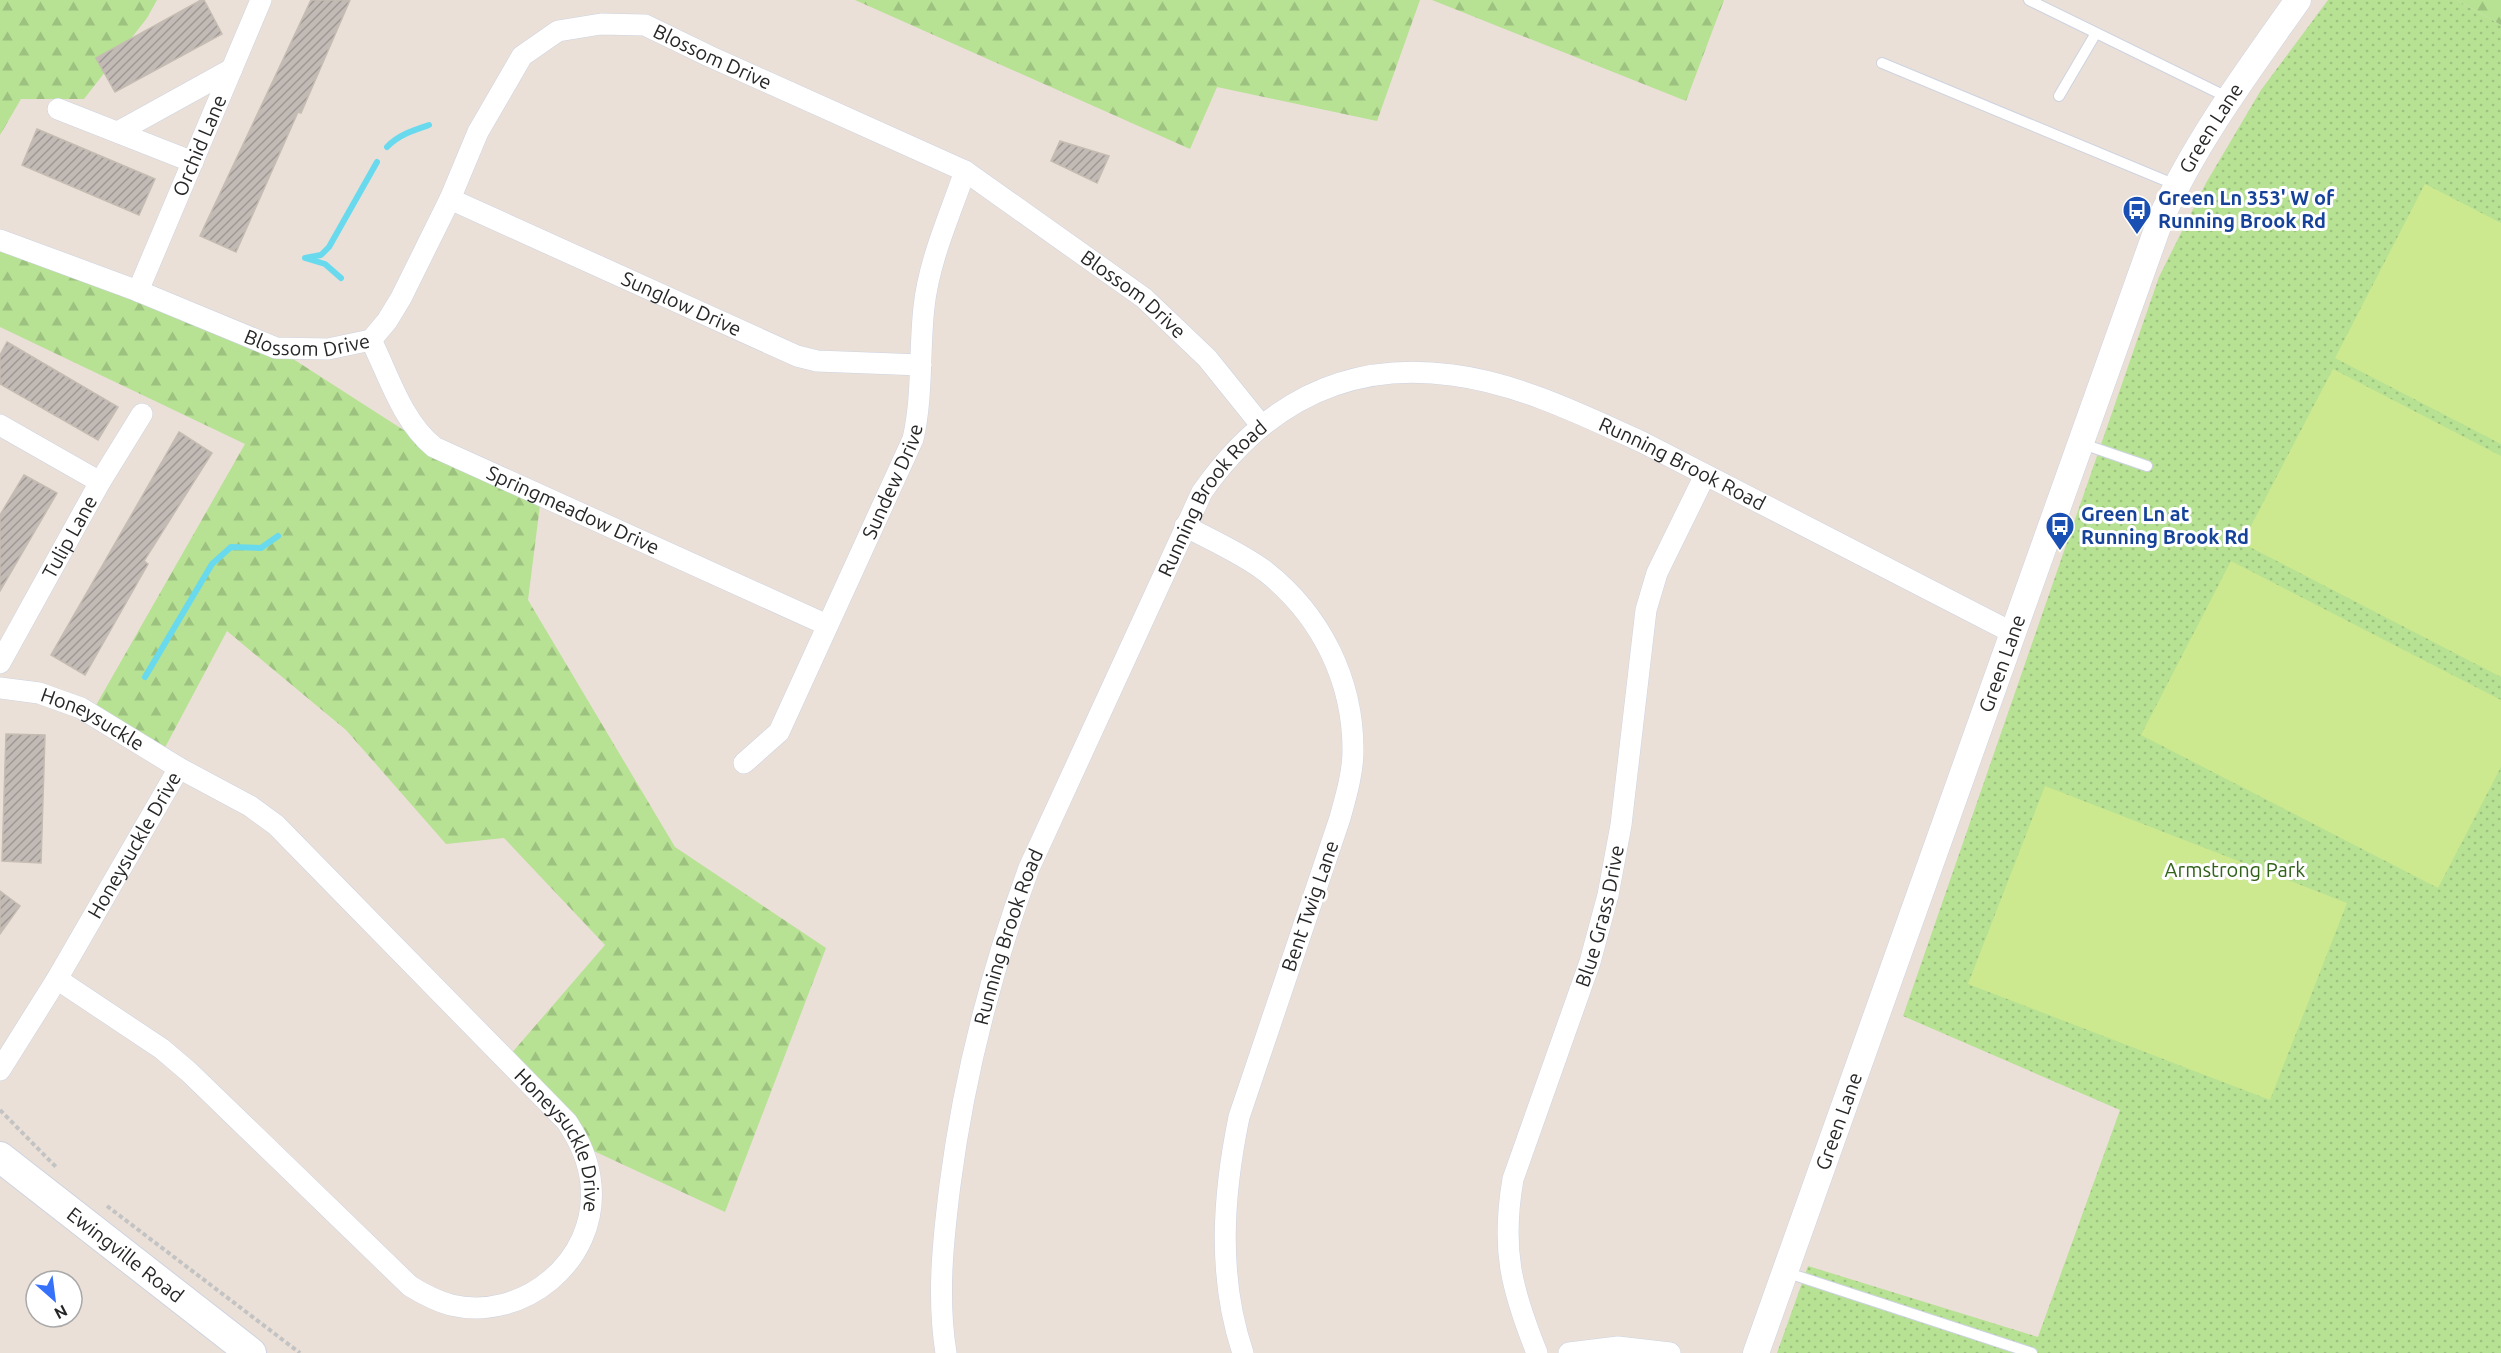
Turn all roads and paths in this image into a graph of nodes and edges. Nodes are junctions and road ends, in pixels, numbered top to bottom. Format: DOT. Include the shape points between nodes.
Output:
graph roads {
  1 [pos="261,0"];
  2 [pos="2029,0"];
  3 [pos="2298,0"];
  4 [pos="2096,33"];
  5 [pos="1882,63"];
  6 [pos="232,69"];
  7 [pos="2059,96"];
  8 [pos="2229,98"];
  9 [pos="57,109"];
  10 [pos="118,132"];
  11 [pos="193,162"];
  12 [pos="965,171"];
  13 [pos="2176,185"];
  14 [pos="450,199"];
  15 [pos="0,240"];
  16 [pos="138,291"];
  17 [pos="371,340"];
  18 [pos="921,365"];
  19 [pos="142,414"];
  20 [pos="0,425"];
  21 [pos="1261,425"];
  22 [pos="2080,443"];
  23 [pos="2147,466"];
  24 [pos="1705,475"];
  25 [pos="100,482"];
  26 [pos="1185,526"];
  27 [pos="827,625"];
  28 [pos="2013,633"];
  29 [pos="0,663"];
  30 [pos="0,688"];
  31 [pos="744,763"];
  32 [pos="179,768"];
  33 [pos="57,979"];
  34 [pos="0,1070"];
  35 [pos="0,1110"];
  36 [pos="0,1157"];
  37 [pos="57,1168"];
  38 [pos="103,1203"];
  39 [pos="1785,1272"];
  40 [pos="251,1353"];
  41 [pos="300,1353"];
  42 [pos="946,1353"];
  43 [pos="1243,1353"];
  44 [pos="1537,1353"];
  45 [pos="1569,1353"];
  46 [pos="1670,1353"];
  47 [pos="1756,1353"];
  48 [pos="2032,1353"];
  1 -- 6 [label="street, Orchid Lane"];
  2 -- 4 [label="lane"];
  3 -- 8 [label="street, Green Lane"];
  4 -- 7 [label="lane"];
  4 -- 8 [label="lane"];
  5 -- 13 [label="lane"];
  6 -- 10 [label="street"];
  6 -- 11 [label="street, Orchid Lane"];
  8 -- 13 [label="street, Green Lane"];
  9 -- 10 [label="street"];
  10 -- 11 [label="street"];
  11 -- 16 [label="street, Orchid Lane"];
  12 -- 14 [label="street, Blossom Drive" via="645,25 601,24 558,31 522,56 478,132"];
  12 -- 18 [label="street, Sundew Drive" via="929,277"];
  12 -- 21 [label="street, Blossom Drive" via="1143,298 1206,358"];
  13 -- 22 [label="street, Green Lane"];
  14 -- 17 [label="street, Blossom Drive" via="401,298"];
  14 -- 18 [label="street, Sunglow Drive" via="797,356 817,361"];
  15 -- 16 [label="street, Blossom Drive"];
  16 -- 17 [label="street, Blossom Drive" via="276,348 328,349"];
  17 -- 27 [label="street, Springmeadow Drive" via="410,421 434,447"];
  18 -- 27 [label="street, Sundew Drive" via="919,415 913,439"];
  19 -- 25 [label="street, Tulip Lane"];
  20 -- 25 [label="street"];
  21 -- 24 [label="street, Running Brook Road" via="1314,393 1346,381 1414,372 1453,375 1539,398 1591,418"];
  21 -- 26 [label="street, Running Brook Road" via="1222,464"];
  22 -- 23 [label="lane"];
  22 -- 28 [label="street, Green Lane"];
  24 -- 28 [label="street, Running Brook Road"];
  24 -- 44 [label="street, Blue Grass Drive" via="1657,573 1646,610 1621,825 1608,895 1590,962 1513,1179 1507,1214 1507,1250 1513,1286"];
  25 -- 29 [label="street, Tulip Lane"];
  26 -- 42 [label="street, Running Brook Road" via="1029,868 996,965 972,1055 946,1215 941,1324"];
  26 -- 43 [label="street, Bent Twig Lane" via="1263,570 1289,592 1313,620 1330,650 1351,714 1353,752 1349,785 1239,1117 1230,1161 1225,1252 1231,1305"];
  27 -- 31 [label="street, Sundew Drive" via="779,732"];
  28 -- 39 [label="street, Green Lane"];
  30 -- 32 [label="street, Honeysuckle" via="39,693 81,708"];
  32 -- 33 [label="street, Honeysuckle Drive"];
  32 -- 33 [label="street, Honeysuckle Drive" via="276,825 567,1122 588,1163 592,1187 589,1219 574,1256 541,1288 495,1307 451,1305 430,1298 410,1286 162,1049"];
  33 -- 34 [label="street, Honeysuckle Drive"];
  35 -- 37 [label="path"];
  36 -- 40 [label="main road, Ewingville Road"];
  38 -- 41 [label="path"];
  39 -- 47 [label="street, Green Lane"];
  39 -- 48 [label="lane"];
  45 -- 46 [label="street" via="1618,1347"];
}
